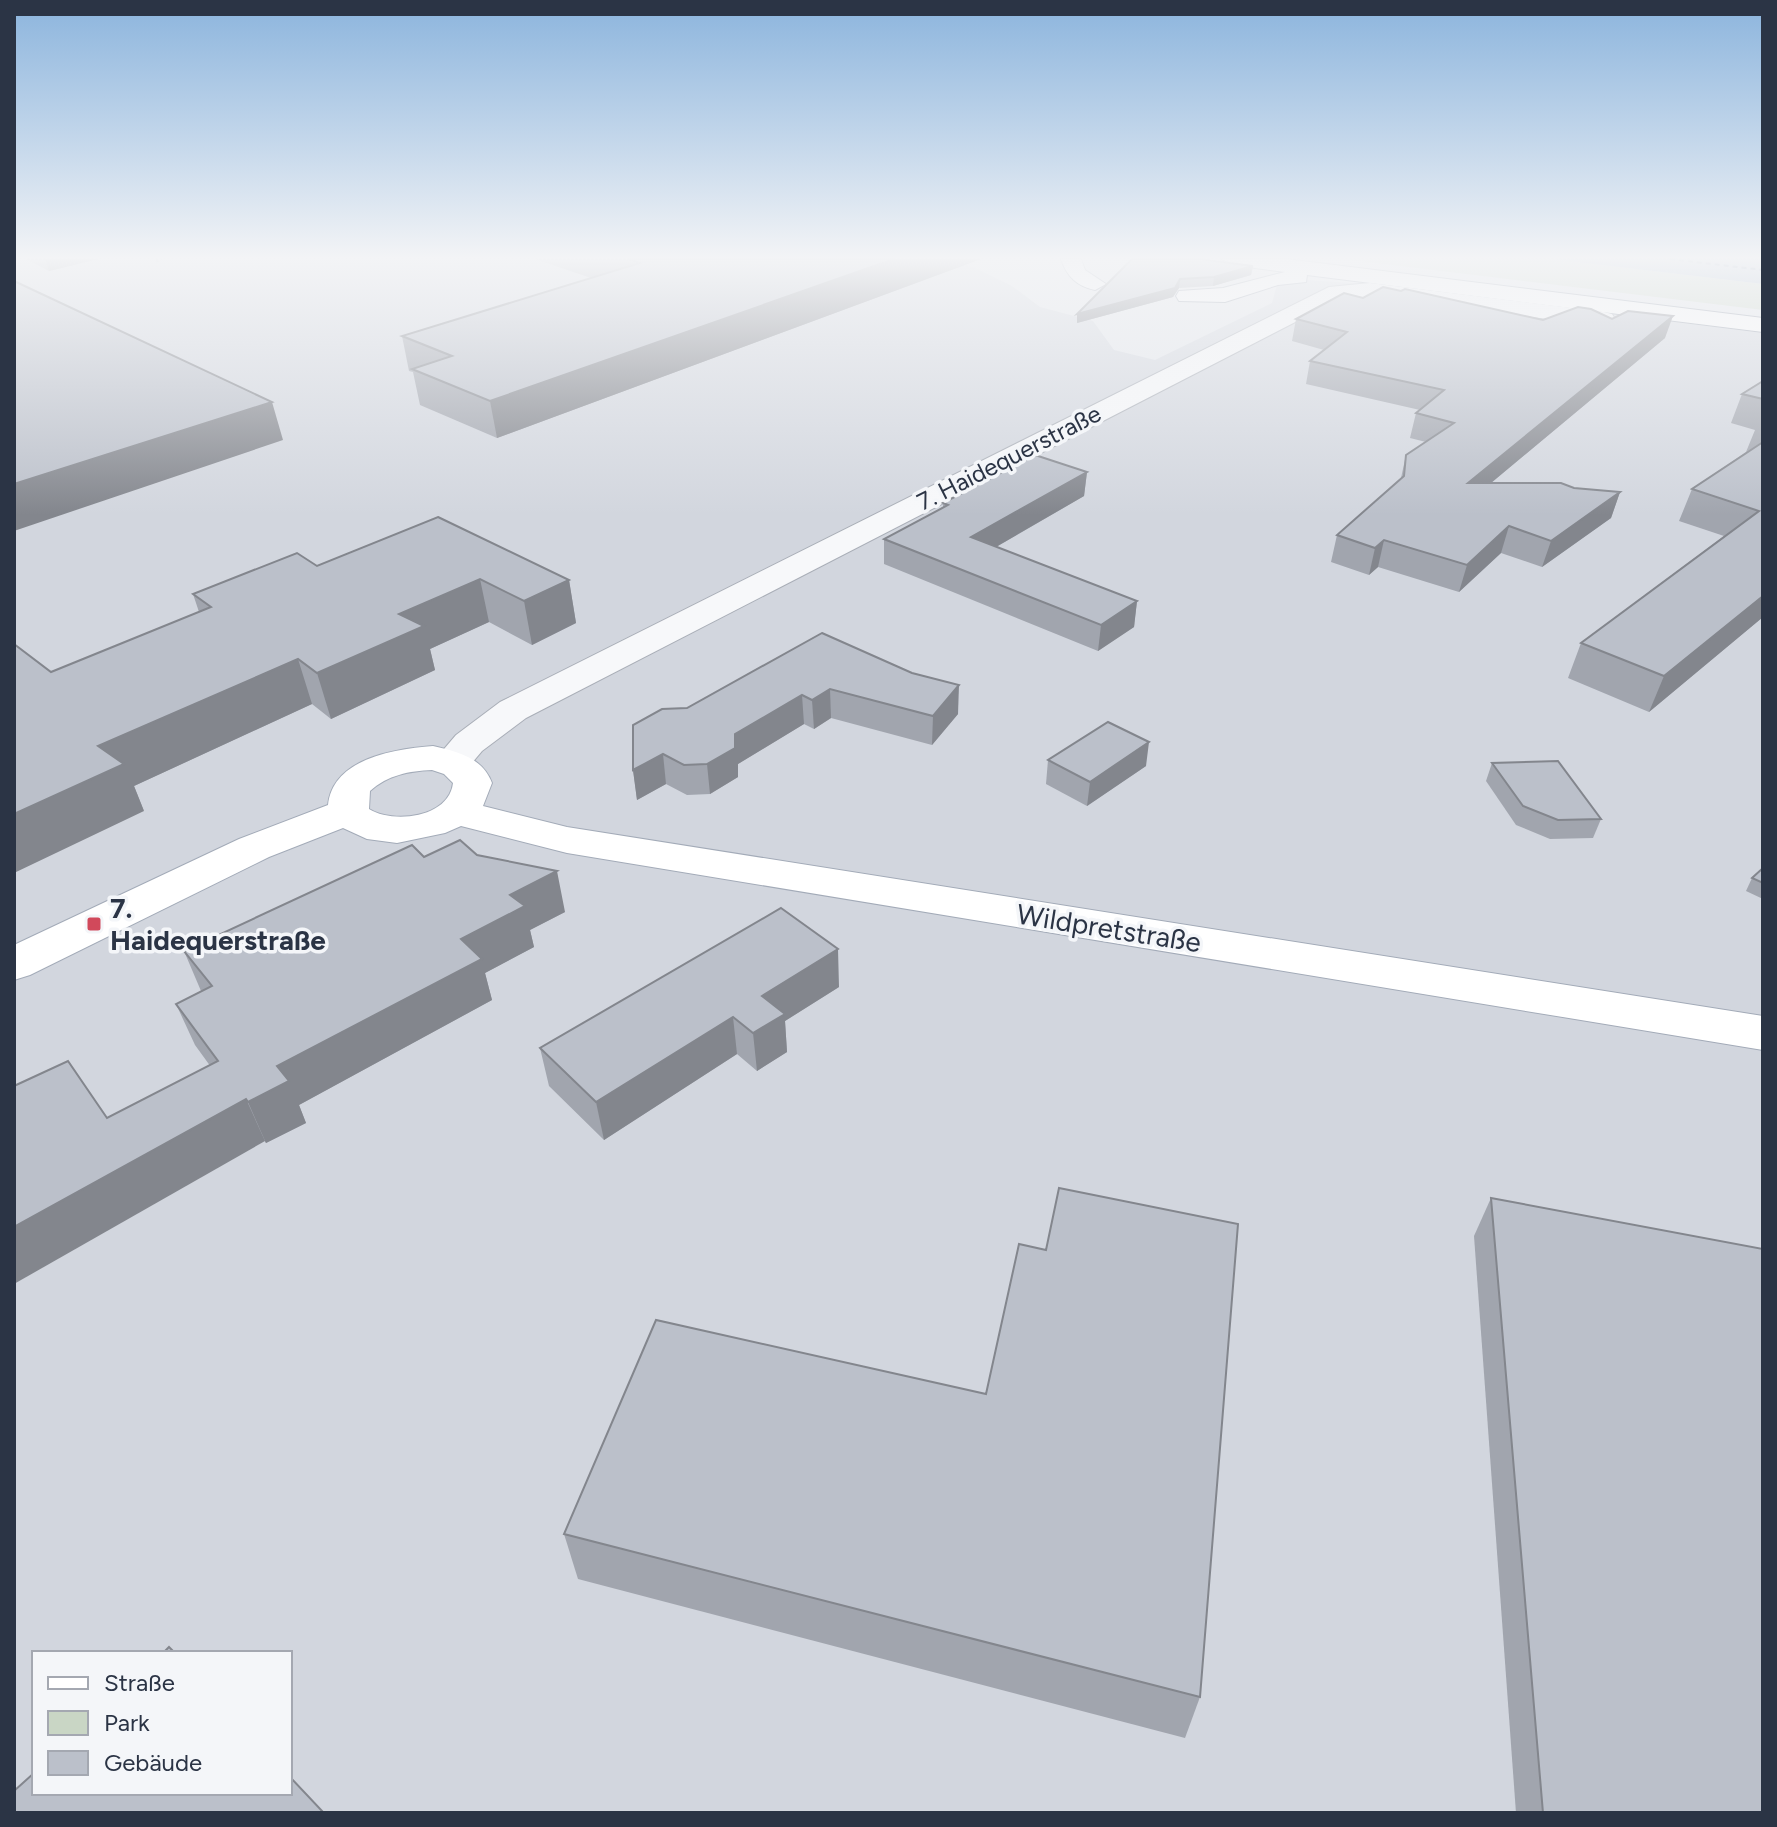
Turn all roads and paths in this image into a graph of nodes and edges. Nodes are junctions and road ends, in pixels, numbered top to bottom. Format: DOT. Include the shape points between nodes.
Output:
graph roads {
  1 [pos="1234,344"];
  2 [pos="452,762"];
  3 [pos="350,811"];
  4 [pos="457,811"];
  5 [pos="14,964"];
  6 [pos="1763,1033"];
  1 -- 2 [label="street, 7. Haidequerstraße" via="513,710"];
  2 -- 3 [label="main road" via="413,759 373,771 348,796"];
  2 -- 4 [label="main road" via="470,775 473,786"];
  3 -- 4 [label="main road" via="369,826 389,830 425,825"];
  3 -- 5 [label="main road" via="241,854"];
  4 -- 6 [label="main road, Wildpretstraße" via="567,840"];
}
